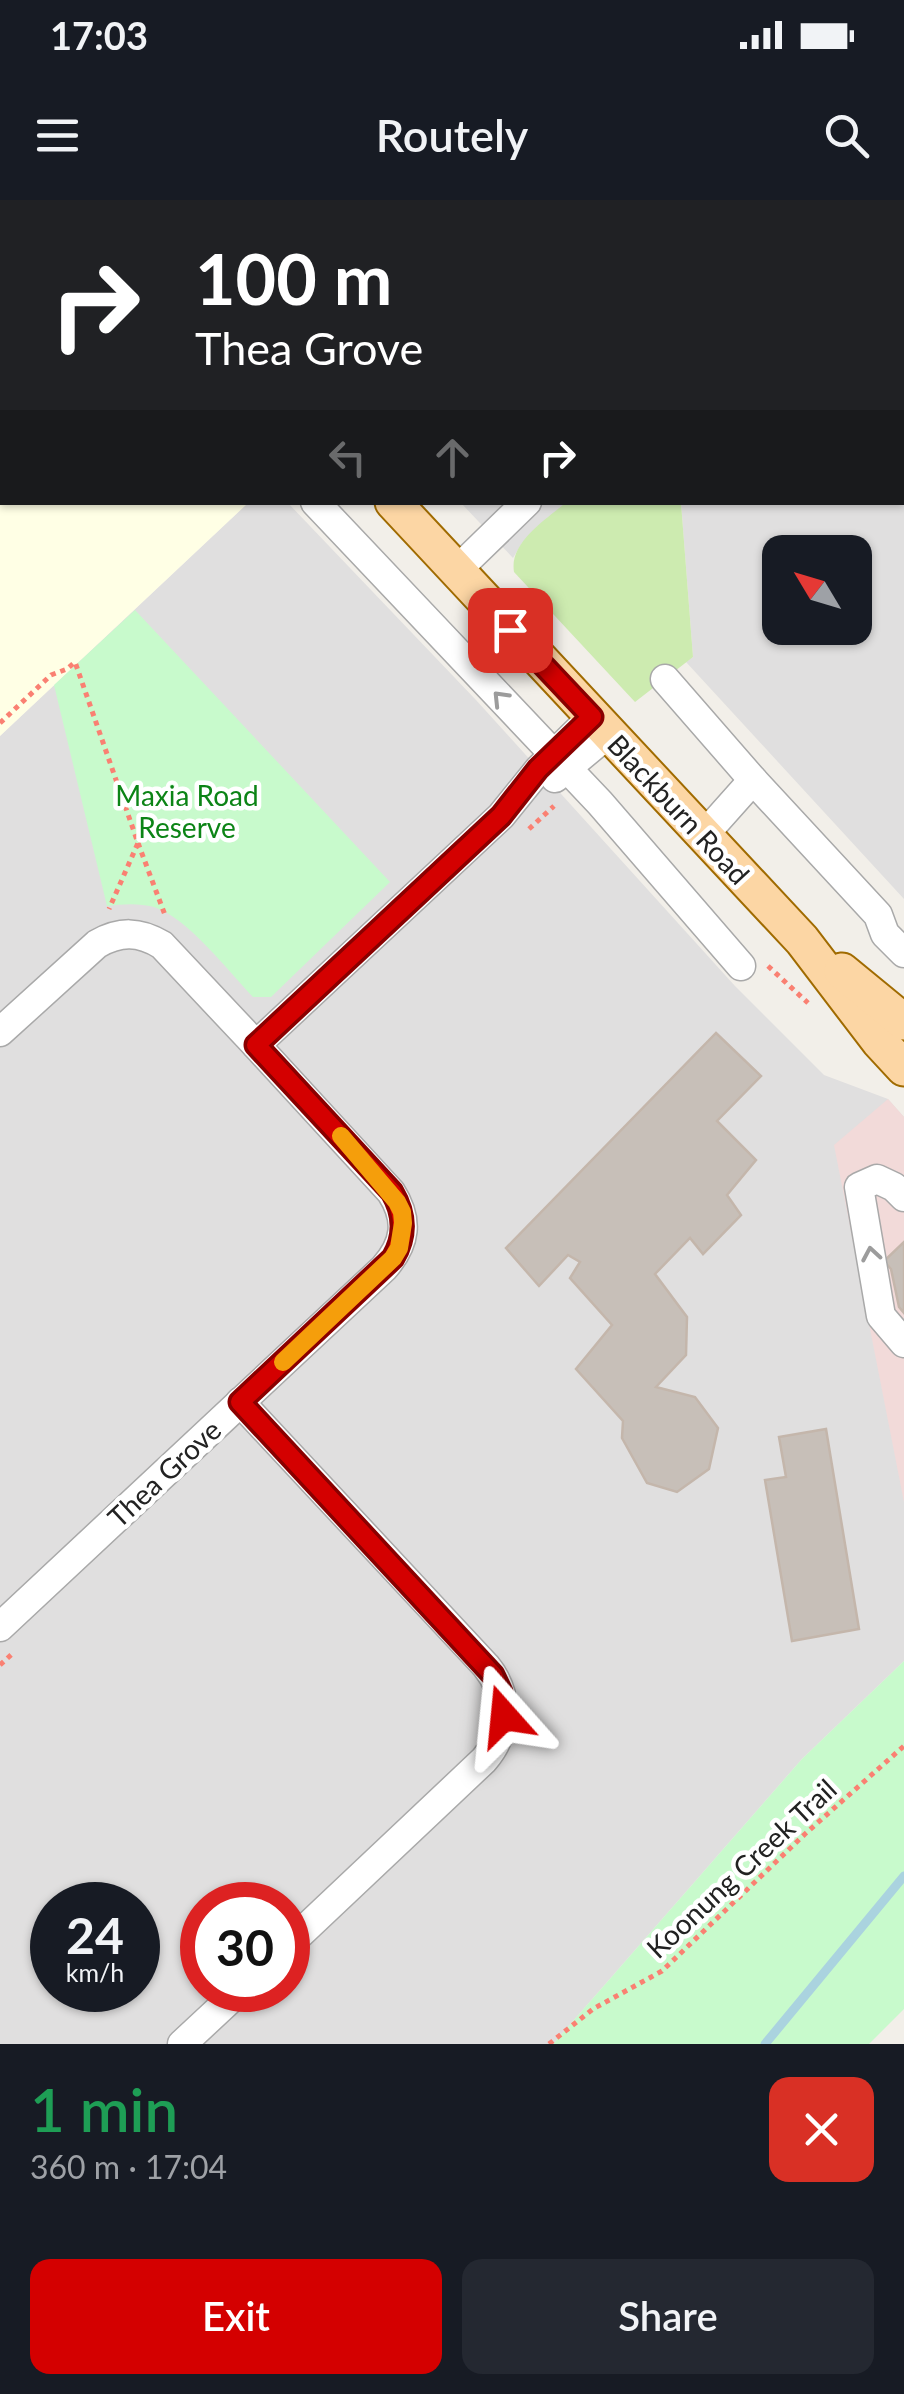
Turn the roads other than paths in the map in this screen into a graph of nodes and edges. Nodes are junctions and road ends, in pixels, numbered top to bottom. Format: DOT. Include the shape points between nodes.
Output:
graph roads {
  1 [pos="318,505"];
  2 [pos="396,505"];
  3 [pos="524,505"];
  4 [pos="456,571"];
  5 [pos="665,679"];
  6 [pos="600,725"];
  7 [pos="567,768"];
  8 [pos="753,780"];
  9 [pos="704,836"];
  10 [pos="802,940"];
  11 [pos="904,953"];
  12 [pos="754,966"];
  13 [pos="904,1022"];
  14 [pos="0,1032"];
  15 [pos="256,1045"];
  16 [pos="904,1068"];
  17 [pos="904,1196"];
  18 [pos="904,1343"];
  19 [pos="240,1402"];
  20 [pos="0,1627"];
  21 [pos="310,1941"];
  22 [pos="216,2012"];
  23 [pos="182,2044"];
  7 -- 1 [label="street, one-way"];
  2 -- 4 [label="main road, Blackburn Road"];
  3 -- 4 [label="street"];
  4 -- 6 [label="main road, Blackburn Road"];
  5 -- 8 [label="street"];
  6 -- 7 [label="street"];
  6 -- 9 [label="main road, Blackburn Road"];
  7 -- 12 [label="street"];
  7 -- 15 [label="street" via="501,816"];
  8 -- 9 [label="street"];
  8 -- 11 [label="street" via="878,915"];
  9 -- 10 [label="main road, Blackburn Road"];
  10 -- 13 [label="main road, Blackburn Road"];
  10 -- 16 [label="main road, Blackburn Road"];
  14 -- 15 [label="street, Thea Grove" via="97,944 133,934 162,945"];
  15 -- 19 [label="street, Thea Grove" via="392,1192 403,1223 393,1258"];
  18 -- 17 [label="street, one-way" via="881,1316 859,1188 877,1179"];
  19 -- 20 [label="street, Thea Grove"];
  19 -- 21 [label="street" via="486,1666 503,1703 498,1740 484,1760"];
  22 -- 23 [label="street"];
}
